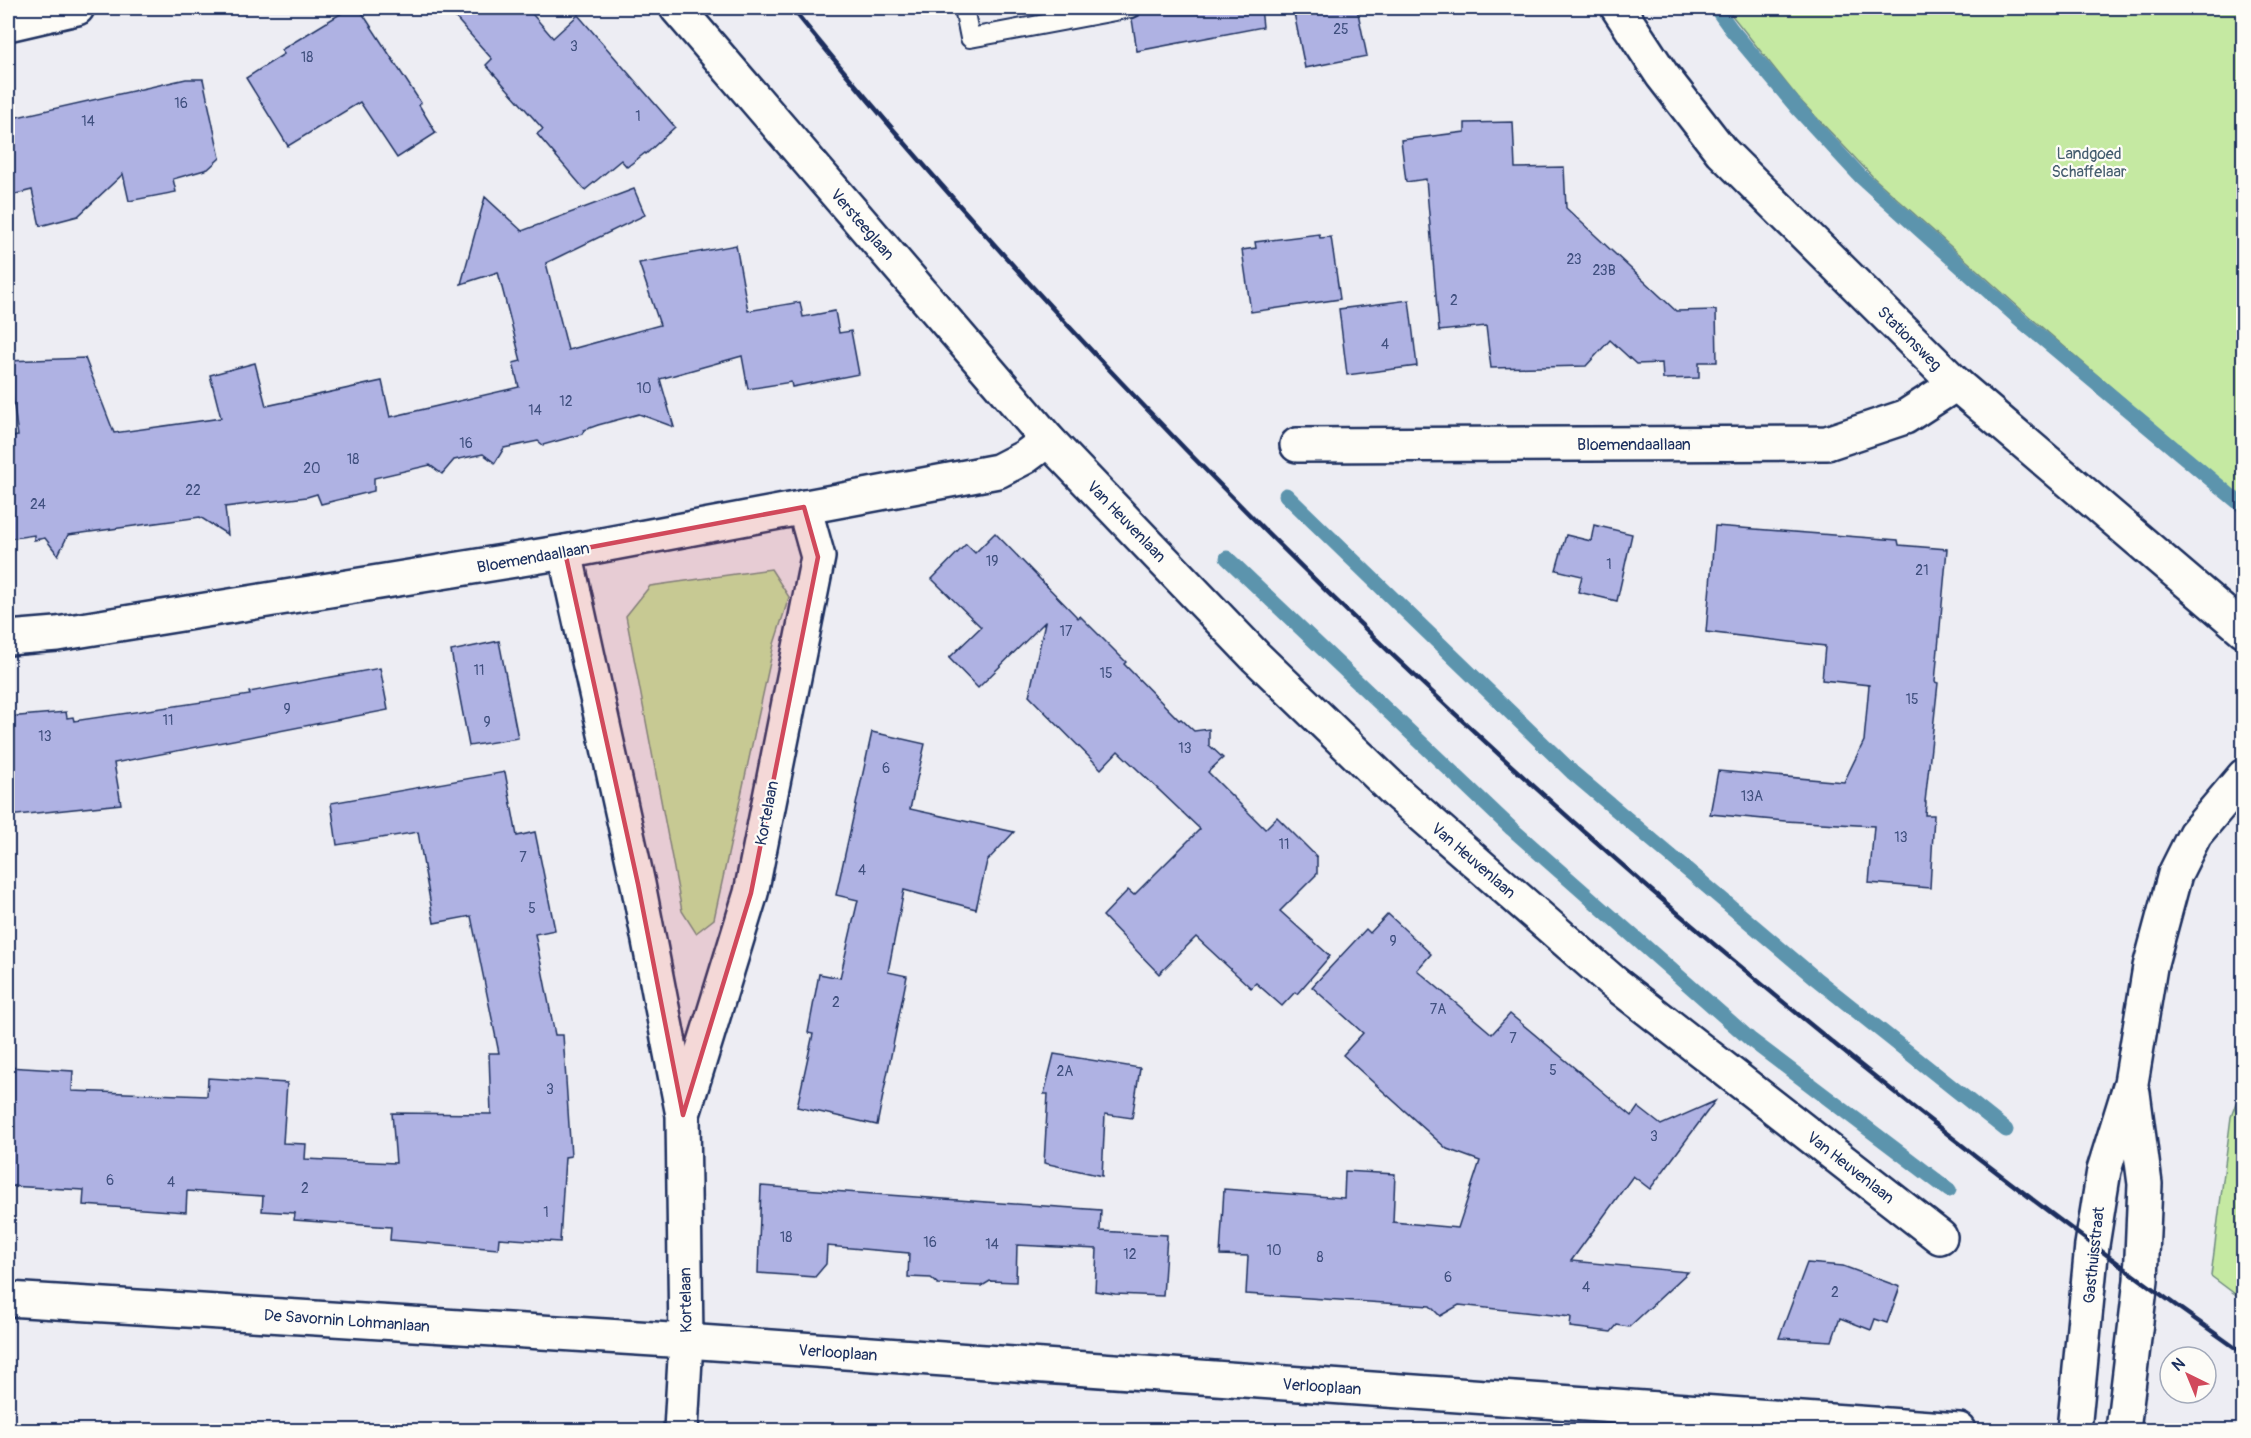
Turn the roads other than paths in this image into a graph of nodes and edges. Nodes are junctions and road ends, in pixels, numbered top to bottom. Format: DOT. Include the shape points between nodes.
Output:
graph roads {
  1 [pos="77,8"];
  2 [pos="678,8"];
  3 [pos="964,8"];
  4 [pos="1131,8"];
  5 [pos="1618,8"];
  6 [pos="12,18"];
  7 [pos="1956,384"];
  8 [pos="1048,440"];
  9 [pos="1297,445"];
  10 [pos="804,507"];
  11 [pos="565,552"];
  12 [pos="2244,630"];
  13 [pos="8,638"];
  14 [pos="2244,776"];
  15 [pos="2131,1083"];
  16 [pos="683,1115"];
  17 [pos="1940,1237"];
  18 [pos="8,1299"];
  19 [pos="686,1341"];
  20 [pos="681,1431"];
  21 [pos="1959,1431"];
  22 [pos="2074,1431"];
  23 [pos="2123,1431"];
  1 -- 6 [label="street"];
  2 -- 8 [label="street, Versteeglaan"];
  3 -- 4 [label="lane" via="970,38"];
  5 -- 7 [label="street, Stationsweg" via="1662,75 1721,151"];
  7 -- 9 [label="street, Bloemendaallaan" via="1905,417 1827,443"];
  7 -- 12 [label="street, Stationsweg"];
  8 -- 10 [label="street, Bloemendaallaan" via="998,471"];
  8 -- 17 [label="street, Van Heuvenlaan" via="1256,657 1397,793 1612,981"];
  10 -- 11 [label="street, Bloemendaallaan"];
  10 -- 16 [label="street, Kortelaan" via="818,557 751,893"];
  11 -- 13 [label="street, Bloemendaallaan" via="57,634"];
  11 -- 16 [label="street, Kortelaan" via="638,884"];
  14 -- 15 [label="street, Gasthuisstraat" via="2195,834 2175,874 2150,967"];
  15 -- 22 [label="street, Gasthuisstraat" via="2104,1170 2092,1245"];
  15 -- 23 [label="street, Gasthuisstraat" via="2145,1184 2141,1280"];
  16 -- 19 [label="street, Kortelaan"];
  18 -- 19 [label="street, De Savornin Lohmanlaan"];
  19 -- 20 [label="street, Kortelaan"];
  19 -- 21 [label="street, Verlooplaan"];
}
